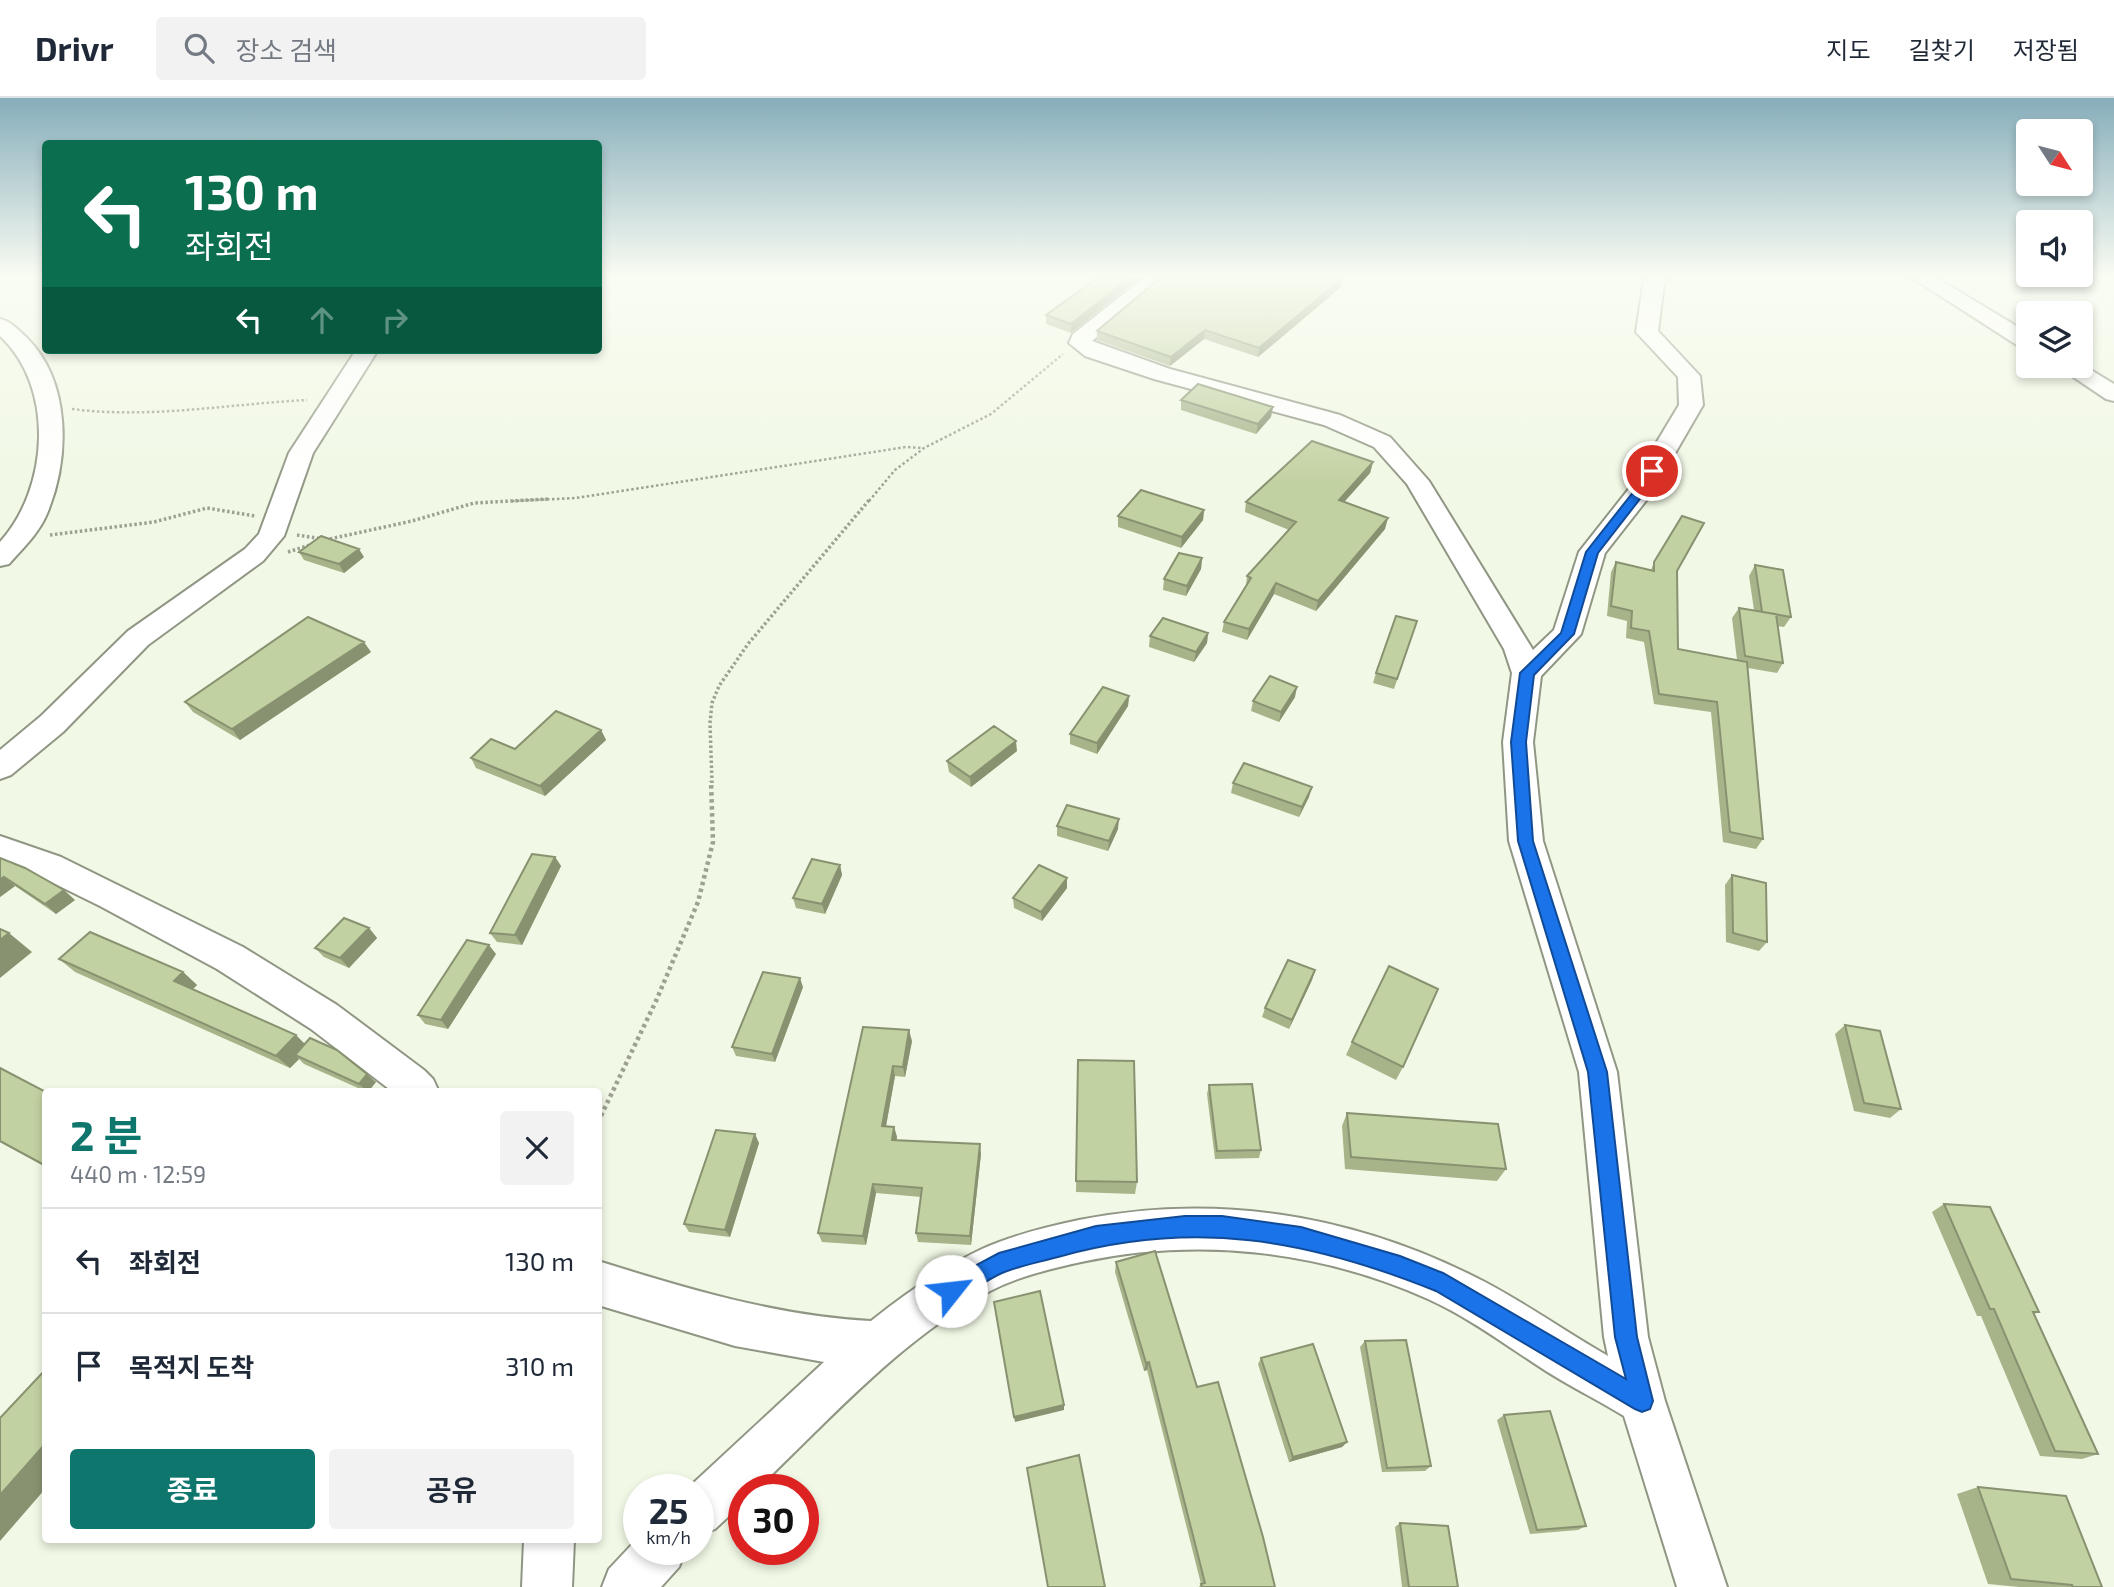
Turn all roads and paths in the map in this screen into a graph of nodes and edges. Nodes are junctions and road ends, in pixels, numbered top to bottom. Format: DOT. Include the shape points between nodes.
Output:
graph roads {
  1 [pos="1661,346"];
  2 [pos="1084,347"];
  3 [pos="10,348"];
  4 [pos="364,354"];
  5 [pos="2088,378"];
  6 [pos="2114,394"];
  7 [pos="332,398"];
  8 [pos="51,410"];
  9 [pos="924,448"];
  10 [pos="276,520"];
  11 [pos="16,540"];
  12 [pos="327,540"];
  13 [pos="0,558"];
  14 [pos="241,567"];
  15 [pos="1527,673"];
  16 [pos="0,767"];
  17 [pos="0,849"];
  18 [pos="415,1088"];
  19 [pos="602,1114"];
  20 [pos="602,1284"];
  21 [pos="877,1344"];
  22 [pos="1642,1401"];
  23 [pos="714,1497"];
  24 [pos="549,1543"];
  25 [pos="647,1565"];
  26 [pos="547,1587"];
  27 [pos="627,1587"];
  28 [pos="1702,1587"];
  1 -- 15 [label="street" via="1689,376 1690,405 1639,492 1592,552 1567,634"];
  2 -- 9 [label="path" via="1045,367 991,414"];
  2 -- 15 [label="street" via="1221,391 1332,419 1382,442 1417,481 1518,649"];
  3 -- 8 [label="street" via="31,356"];
  4 -- 7 [label="street"];
  5 -- 6 [label="street"];
  7 -- 8 [label="path" via="152,413"];
  7 -- 10 [label="street" via="301,453"];
  8 -- 11 [label="street" via="44,480 32,518"];
  9 -- 12 [label="path" via="882,450 576,498 474,503"];
  9 -- 19 [label="path" via="895,470 860,509 719,686 710,723 711,858 692,919"];
  10 -- 11 [label="path" via="207,508 154,522"];
  10 -- 12 [label="path" via="297,535"];
  10 -- 14 [label="street" via="271,536"];
  11 -- 13 [label="street"];
  12 -- 14 [label="path"];
  14 -- 16 [label="street" via="138,638 52,724"];
  15 -- 22 [label="street" via="1518,742 1525,841 1598,1072 1626,1337"];
  17 -- 18 [label="street" via="49,866 230,958 324,1017"];
  20 -- 21 [label="street" via="728,1324 838,1343"];
  21 -- 22 [label="street" via="951,1291 999,1264 1096,1237 1222,1226 1301,1238 1432,1279"];
  21 -- 23 [label="street"];
  22 -- 28 [label="street"];
  24 -- 26 [label="street"];
  25 -- 27 [label="street"];
}
